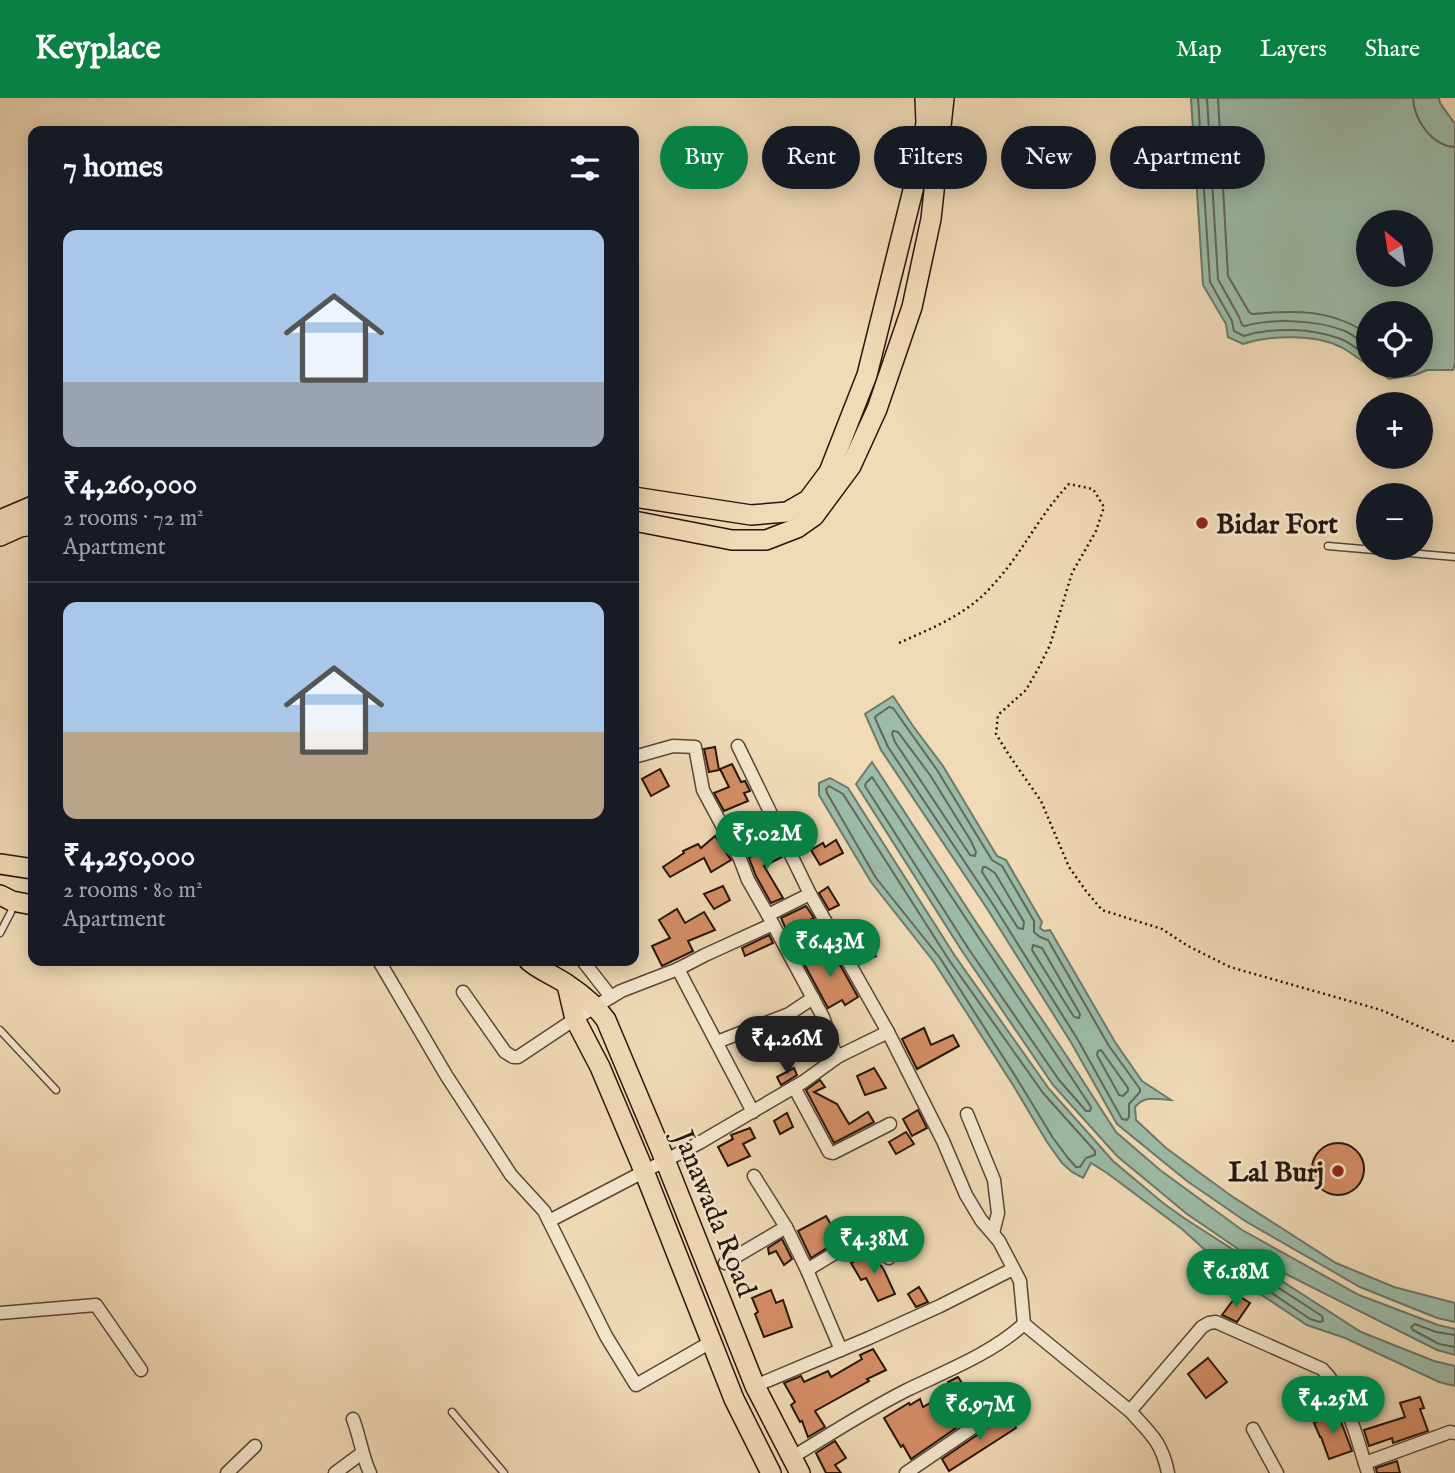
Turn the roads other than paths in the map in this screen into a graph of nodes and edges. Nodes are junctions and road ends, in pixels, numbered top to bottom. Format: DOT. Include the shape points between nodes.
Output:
graph roads {
  1 [pos="925,98"];
  2 [pos="944,98"];
  3 [pos="857,402"];
  4 [pos="877,410"];
  5 [pos="639,499"];
  6 [pos="28,508"];
  7 [pos="0,520"];
  8 [pos="639,522"];
  9 [pos="28,526"];
  10 [pos="0,537"];
  11 [pos="1328,547"];
  12 [pos="1455,557"];
  13 [pos="738,746"];
  14 [pos="639,756"];
  15 [pos="0,864"];
  16 [pos="28,868"];
  17 [pos="810,894"];
  18 [pos="6,898"];
  19 [pos="28,904"];
  20 [pos="770,920"];
  21 [pos="0,933"];
  22 [pos="382,966"];
  23 [pos="535,966"];
  24 [pos="585,966"];
  25 [pos="678,970"];
  26 [pos="568,985"];
  27 [pos="463,992"];
  28 [pos="813,998"];
  29 [pos="603,1002"];
  30 [pos="575,1019"];
  31 [pos="0,1030"];
  32 [pos="888,1032"];
  33 [pos="717,1042"];
  34 [pos="839,1056"];
  35 [pos="794,1087"];
  36 [pos="55,1090"];
  37 [pos="753,1112"];
  38 [pos="967,1114"];
  39 [pos="890,1124"];
  40 [pos="665,1160"];
  41 [pos="644,1171"];
  42 [pos="754,1176"];
  43 [pos="549,1221"];
  44 [pos="786,1227"];
  45 [pos="993,1233"];
  46 [pos="889,1258"];
  47 [pos="724,1263"];
  48 [pos="1013,1269"];
  49 [pos="807,1270"];
  50 [pos="0,1313"];
  51 [pos="1024,1324"];
  52 [pos="710,1342"];
  53 [pos="841,1350"];
  54 [pos="141,1370"];
  55 [pos="755,1386"];
  56 [pos="1003,1407"];
  57 [pos="1130,1411"];
  58 [pos="452,1412"];
  59 [pos="353,1419"];
  60 [pos="1253,1429"];
  61 [pos="1455,1433"];
  62 [pos="255,1446"];
  63 [pos="362,1453"];
  64 [pos="795,1466"];
  65 [pos="1367,1468"];
  66 [pos="228,1473"];
  67 [pos="335,1473"];
  68 [pos="370,1473"];
  69 [pos="504,1473"];
  70 [pos="771,1473"];
  71 [pos="906,1473"];
  72 [pos="1168,1473"];
  73 [pos="1277,1473"];
  1 -- 3 [label="main road" via="922,154"];
  2 -- 4 [label="main road" via="928,232 912,307"];
  3 -- 4 [label="main road"];
  3 -- 5 [label="main road" via="829,472 808,499 787,512 751,515"];
  4 -- 8 [label="main road" via="850,466 814,516 797,528 766,540 732,540"];
  6 -- 7 [label="main road"];
  9 -- 10 [label="main road"];
  11 -- 12 [label="lane"];
  13 -- 17 [label="street"];
  14 -- 20 [label="street" via="673,746 695,747 703,790"];
  15 -- 16 [label="main road"];
  17 -- 20 [label="street"];
  17 -- 32 [label="street"];
  18 -- 19 [label="main road"];
  18 -- 21 [label="lane" via="11,912"];
  20 -- 25 [label="street"];
  20 -- 28 [label="street"];
  22 -- 43 [label="street" via="511,1175"];
  23 -- 26 [label="main road, Janawada Road"];
  24 -- 29 [label="street"];
  25 -- 29 [label="street"];
  25 -- 33 [label="street"];
  26 -- 29 [label="main road, Janawada Road"];
  26 -- 30 [label="main road, Janawada Road"];
  27 -- 30 [label="street" via="513,1058"];
  28 -- 33 [label="street" via="789,1014"];
  28 -- 34 [label="street"];
  29 -- 30 [label="street"];
  29 -- 40 [label="main road, Janawada Road" via="606,1020"];
  30 -- 41 [label="main road, Janawada Road"];
  31 -- 36 [label="lane"];
  32 -- 34 [label="street"];
  32 -- 45 [label="street" via="966,1195"];
  33 -- 37 [label="street"];
  34 -- 35 [label="street"];
  35 -- 37 [label="street"];
  35 -- 39 [label="street" via="829,1152"];
  37 -- 40 [label="street"];
  38 -- 45 [label="street" via="994,1180 998,1213"];
  40 -- 41 [label="street"];
  40 -- 55 [label="main road, Janawada Road"];
  41 -- 43 [label="street"];
  41 -- 52 [label="main road, Janawada Road"];
  42 -- 44 [label="street"];
  43 -- 52 [label="street" via="606,1336 636,1385"];
  44 -- 47 [label="street"];
  44 -- 49 [label="street"];
  45 -- 48 [label="street"];
  46 -- 49 [label="street" via="865,1236"];
  48 -- 51 [label="street" via="1020,1281"];
  48 -- 53 [label="street"];
  49 -- 53 [label="street"];
  50 -- 54 [label="street" via="96,1305"];
  51 -- 57 [label="street"];
  51 -- 64 [label="street" via="958,1366 894,1398"];
  52 -- 70 [label="main road, Janawada Road"];
  53 -- 55 [label="street"];
  55 -- 64 [label="main road, Janawada Road"];
  56 -- 71 [label="street"];
  57 -- 65 [label="street" via="1202,1327 1216,1322 1321,1369 1336,1384"];
  57 -- 72 [label="street" via="1159,1445"];
  58 -- 69 [label="lane"];
  59 -- 63 [label="street"];
  60 -- 73 [label="street"];
  61 -- 65 [label="street"];
  62 -- 66 [label="street"];
  63 -- 67 [label="street"];
  63 -- 68 [label="street"];
}
